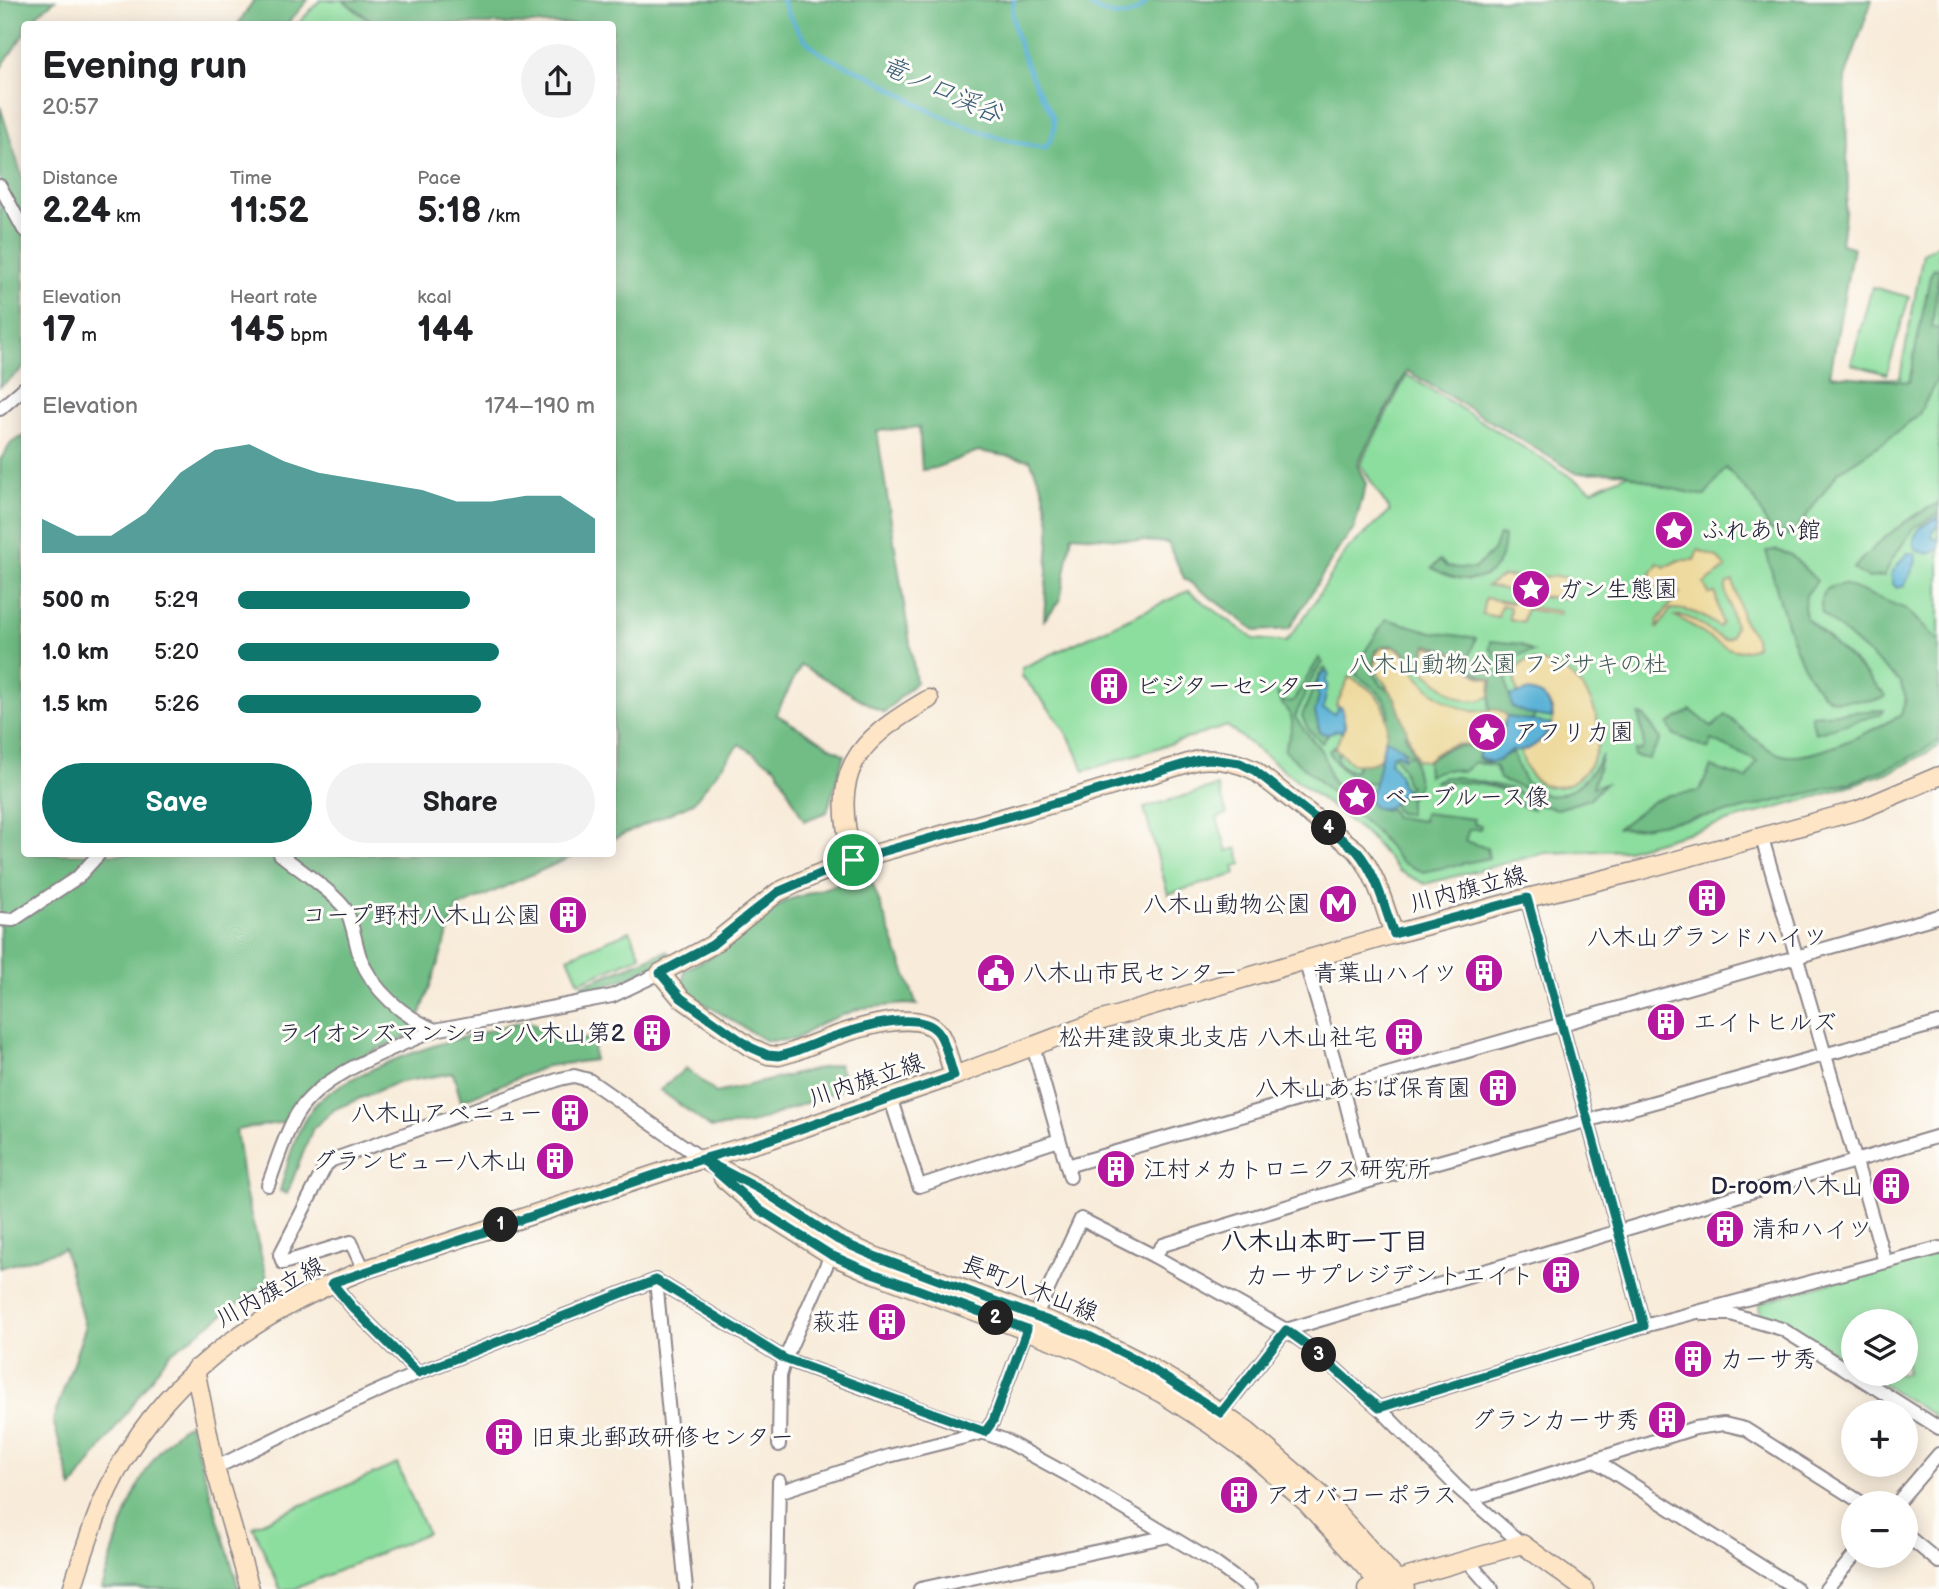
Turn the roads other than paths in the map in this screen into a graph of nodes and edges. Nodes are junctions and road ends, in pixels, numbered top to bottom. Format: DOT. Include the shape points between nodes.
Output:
graph roads {
  1 [pos="0,186"];
  2 [pos="21,224"];
  3 [pos="21,391"];
  4 [pos="0,409"];
  5 [pos="929,699"];
  6 [pos="1939,776"];
  7 [pos="1762,838"];
  8 [pos="96,857"];
  9 [pos="284,857"];
  10 [pos="853,860"];
  11 [pos="1527,898"];
  12 [pos="1939,916"];
  13 [pos="0,919"];
  14 [pos="1394,934"];
  15 [pos="1796,956"];
  16 [pos="1305,960"];
  17 [pos="660,973"];
  18 [pos="1560,1023"];
  19 [pos="1939,1023"];
  20 [pos="435,1030"];
  21 [pos="1033,1046"];
  22 [pos="1825,1056"];
  23 [pos="954,1076"];
  24 [pos="1342,1087"];
  25 [pos="890,1097"];
  26 [pos="1588,1120"];
  27 [pos="1939,1136"];
  28 [pos="1059,1140"];
  29 [pos="702,1159"];
  30 [pos="1855,1161"];
  31 [pos="1366,1182"];
  32 [pos="268,1185"];
  33 [pos="1616,1230"];
  34 [pos="1939,1248"];
  35 [pos="831,1255"];
  36 [pos="1154,1256"];
  37 [pos="1885,1262"];
  38 [pos="364,1270"];
  39 [pos="656,1280"];
  40 [pos="332,1283"];
  41 [pos="1688,1313"];
  42 [pos="1032,1322"];
  43 [pos="1644,1326"];
  44 [pos="1286,1330"];
  45 [pos="785,1359"];
  46 [pos="195,1369"];
  47 [pos="418,1373"];
  48 [pos="1379,1408"];
  49 [pos="1221,1413"];
  50 [pos="1939,1428"];
  51 [pos="985,1432"];
  52 [pos="779,1445"];
  53 [pos="1939,1454"];
  54 [pos="1594,1460"];
  55 [pos="215,1468"];
  56 [pos="1843,1491"];
  57 [pos="1907,1491"];
  58 [pos="1471,1499"];
  59 [pos="1169,1536"];
  60 [pos="1522,1544"];
  61 [pos="1918,1545"];
  62 [pos="1467,1560"];
  63 [pos="1939,1562"];
  64 [pos="1844,1568"];
  65 [pos="1388,1586"];
  66 [pos="72,1589"];
  67 [pos="250,1589"];
  68 [pos="686,1589"];
  69 [pos="776,1589"];
  70 [pos="920,1589"];
  71 [pos="1250,1589"];
  72 [pos="1492,1589"];
  73 [pos="1584,1589"];
  74 [pos="1797,1589"];
  75 [pos="1826,1589"];
  1 -- 2 [label="street"];
  3 -- 4 [label="street"];
  5 -- 10 [label="street" via="874,736 847,778 842,809"];
  6 -- 7 [label="street, 川内旗立線" via="1859,810"];
  7 -- 11 [label="street, 川内旗立線"];
  7 -- 15 [label="street"];
  8 -- 13 [label="street" via="78,877 13,920"];
  9 -- 20 [label="street" via="345,910 361,959 393,1004"];
  10 -- 14 [label="street" via="1198,760 1225,760 1254,770 1357,851 1368,864"];
  10 -- 17 [label="street" via="778,892 712,945"];
  11 -- 14 [label="street, 川内旗立線"];
  11 -- 18 [label="street"];
  12 -- 15 [label="street"];
  14 -- 16 [label="street, 川内旗立線"];
  15 -- 18 [label="street"];
  15 -- 22 [label="street"];
  16 -- 21 [label="street, 川内旗立線" via="1099,1021"];
  16 -- 24 [label="street"];
  17 -- 20 [label="street" via="612,996"];
  17 -- 23 [label="street" via="681,998 768,1055 793,1052 878,1023 916,1021 938,1032"];
  18 -- 24 [label="street"];
  18 -- 26 [label="street"];
  19 -- 22 [label="street"];
  20 -- 32 [label="street" via="329,1082 312,1097 297,1112"];
  21 -- 23 [label="street, 川内旗立線"];
  21 -- 28 [label="street"];
  22 -- 26 [label="street"];
  22 -- 30 [label="street"];
  23 -- 25 [label="street, 川内旗立線"];
  24 -- 28 [label="street" via="1068,1172"];
  24 -- 31 [label="street"];
  25 -- 28 [label="street" via="919,1186"];
  25 -- 29 [label="street, 川内旗立線"];
  26 -- 31 [label="street"];
  26 -- 33 [label="street"];
  27 -- 30 [label="street"];
  29 -- 35 [label="street" via="760,1210"];
  29 -- 38 [label="street, 川内旗立線"];
  29 -- 38 [label="street" via="589,1080 561,1079 326,1165 280,1255 283,1263 351,1242"];
  29 -- 42 [label="street, 長町八木山線" via="763,1191 838,1240"];
  30 -- 33 [label="street"];
  30 -- 37 [label="street"];
  31 -- 36 [label="street" via="1163,1245"];
  33 -- 43 [label="street"];
  33 -- 44 [label="street"];
  34 -- 37 [label="street"];
  35 -- 42 [label="street" via="867,1271"];
  35 -- 45 [label="street"];
  36 -- 42 [label="street" via="1081,1219"];
  36 -- 44 [label="street"];
  37 -- 41 [label="street"];
  38 -- 40 [label="street, 川内旗立線"];
  39 -- 45 [label="street"];
  39 -- 47 [label="street"];
  39 -- 68 [label="street"];
  40 -- 46 [label="street, 川内旗立線" via="250,1327"];
  40 -- 47 [label="street"];
  41 -- 43 [label="street"];
  41 -- 50 [label="street" via="1731,1314 1782,1329"];
  42 -- 49 [label="street, 長町八木山線" via="1089,1336 1139,1361"];
  42 -- 51 [label="street"];
  42 -- 65 [label="street" via="1161,1393 1251,1454 1306,1502"];
  43 -- 48 [label="street"];
  44 -- 48 [label="street"];
  44 -- 49 [label="street"];
  45 -- 51 [label="street"];
  45 -- 52 [label="street" via="780,1376"];
  46 -- 55 [label="street"];
  46 -- 66 [label="street, 川内旗立線" via="128,1451 96,1517"];
  47 -- 55 [label="street"];
  48 -- 58 [label="street"];
  49 -- 65 [label="street, 長町八木山線" via="1320,1494"];
  51 -- 59 [label="street" via="1070,1476"];
  51 -- 69 [label="street" via="779,1487"];
  53 -- 57 [label="street"];
  54 -- 56 [label="street" via="1695,1428 1724,1424 1745,1429"];
  54 -- 58 [label="street"];
  54 -- 74 [label="street"];
  55 -- 67 [label="street"];
  58 -- 60 [label="street"];
  59 -- 70 [label="street"];
  59 -- 71 [label="street"];
  60 -- 62 [label="street"];
  60 -- 73 [label="street"];
  61 -- 63 [label="street"];
  62 -- 65 [label="street"];
  62 -- 72 [label="street"];
  64 -- 75 [label="street"];
}
